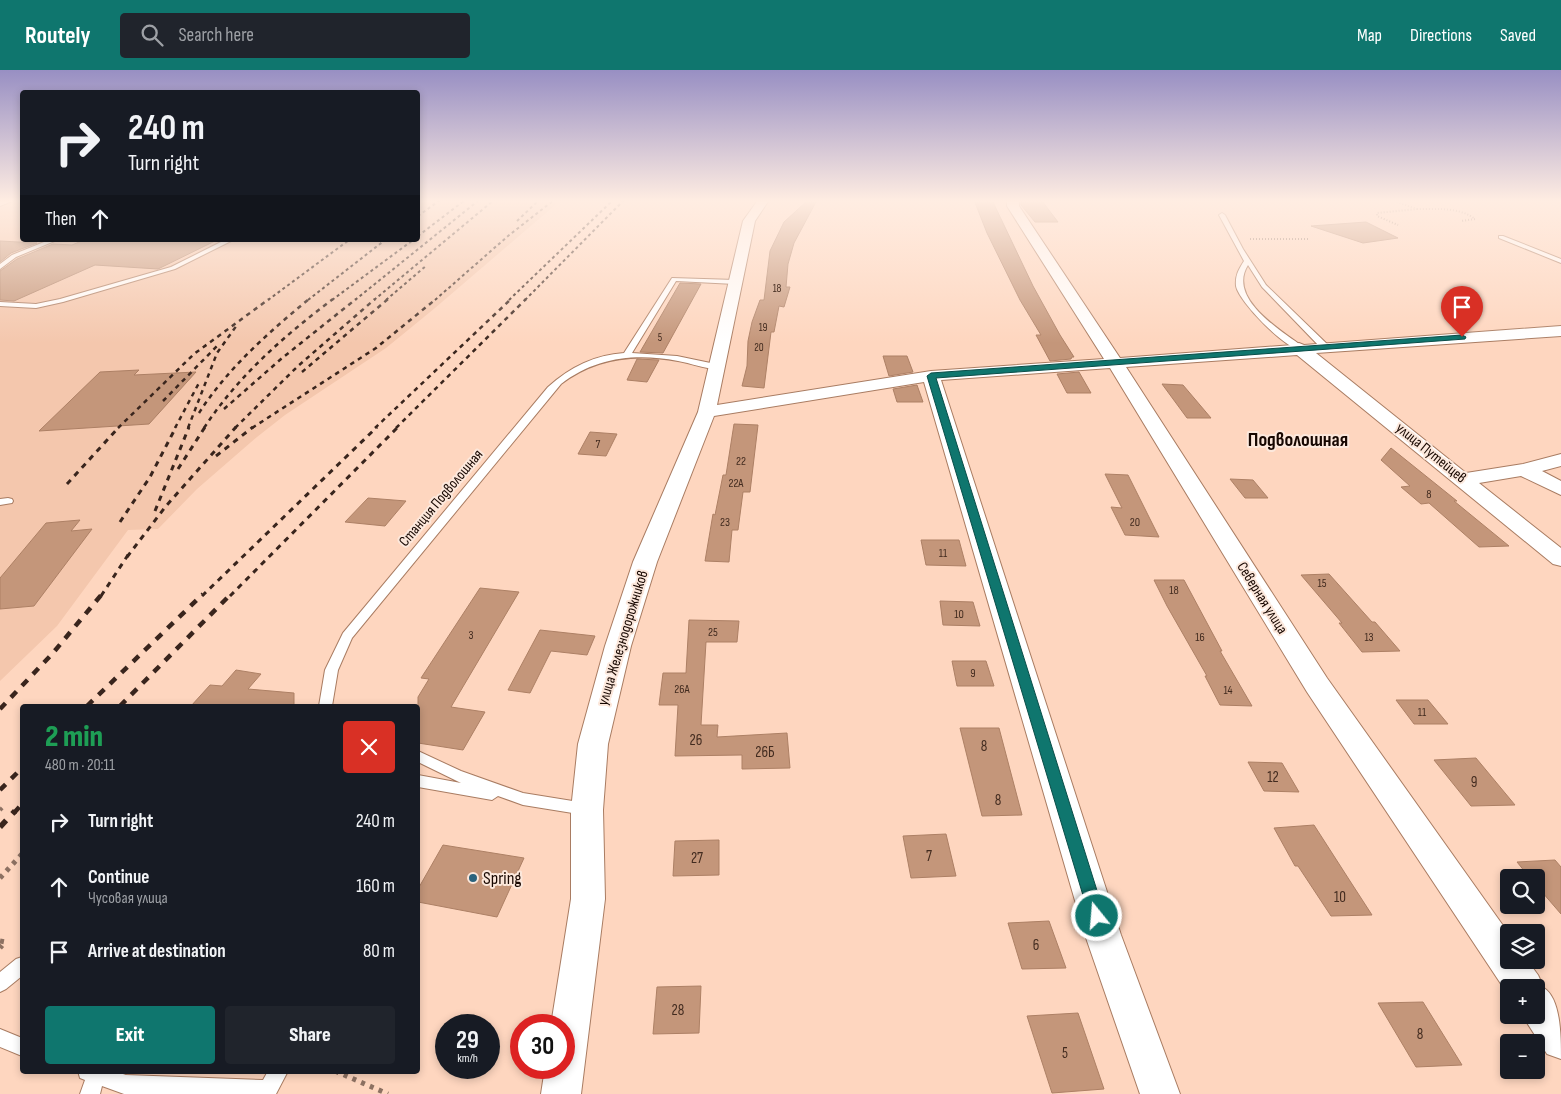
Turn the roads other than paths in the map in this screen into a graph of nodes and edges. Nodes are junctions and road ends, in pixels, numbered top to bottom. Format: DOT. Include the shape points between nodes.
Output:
graph roads {
  1 [pos="35,248"];
  2 [pos="214,248"];
  3 [pos="743,248"];
  4 [pos="1041,248"];
  5 [pos="1241,248"];
  6 [pos="1528,248"];
  7 [pos="1248,260"];
  8 [pos="1561,261"];
  9 [pos="0,267"];
  10 [pos="735,282"];
  11 [pos="0,304"];
  12 [pos="1561,331"];
  13 [pos="1324,346"];
  14 [pos="1299,348"];
  15 [pos="627,355"];
  16 [pos="1115,363"];
  17 [pos="717,367"];
  18 [pos="931,376"];
  19 [pos="707,412"];
  20 [pos="1561,460"];
  21 [pos="1524,470"];
  22 [pos="1464,479"];
  23 [pos="1561,489"];
  24 [pos="1561,559"];
  25 [pos="325,704"];
  26 [pos="420,757"];
  27 [pos="420,781"];
  28 [pos="523,799"];
  29 [pos="587,810"];
  30 [pos="20,967"];
  31 [pos="1519,979"];
  32 [pos="0,983"];
  33 [pos="1545,1017"];
  34 [pos="0,1038"];
  35 [pos="1561,1040"];
  36 [pos="20,1046"];
  37 [pos="92,1074"];
  38 [pos="95,1074"];
  39 [pos="277,1074"];
  40 [pos="90,1094"];
  41 [pos="561,1094"];
  42 [pos="1160,1094"];
  1 -- 9 [label="lane" via="14,256"];
  2 -- 11 [label="lane" via="173,268 61,300 36,306"];
  3 -- 10 [label="street, улица Железнодорожников"];
  4 -- 16 [label="street, Северная улица"];
  5 -- 7 [label="lane"];
  6 -- 8 [label="lane"];
  7 -- 13 [label="lane" via="1264,286"];
  7 -- 14 [label="lane" via="1239,276 1239,289 1265,322"];
  10 -- 15 [label="lane" via="674,279"];
  10 -- 17 [label="street, улица Железнодорожников"];
  12 -- 13 [label="street"];
  13 -- 14 [label="street"];
  14 -- 16 [label="street"];
  14 -- 22 [label="street, улица Путейцев"];
  15 -- 17 [label="lane, Станция Подволошная" via="677,358"];
  15 -- 25 [label="lane, Станция Подволошная" via="581,367 551,389 347,636 332,666"];
  16 -- 18 [label="street"];
  16 -- 31 [label="street, Северная улица" via="1317,685"];
  17 -- 19 [label="street, улица Железнодорожников"];
  18 -- 19 [label="street"];
  18 -- 42 [label="street" via="1102,935"];
  19 -- 29 [label="street, улица Железнодорожников" via="645,562 618,646 593,744"];
  20 -- 21 [label="street"];
  21 -- 22 [label="street"];
  21 -- 23 [label="street"];
  22 -- 24 [label="street, улица Путейцев"];
  26 -- 28 [label="lane" via="456,775"];
  27 -- 28 [label="lane"];
  28 -- 29 [label="lane"];
  29 -- 41 [label="street, улица Железнодорожников" via="588,899"];
  30 -- 32 [label="lane"];
  33 -- 35 [label="street"];
  34 -- 36 [label="lane"];
  37 -- 40 [label="lane"];
  38 -- 39 [label="lane" via="126,1086 268,1090"];
}
